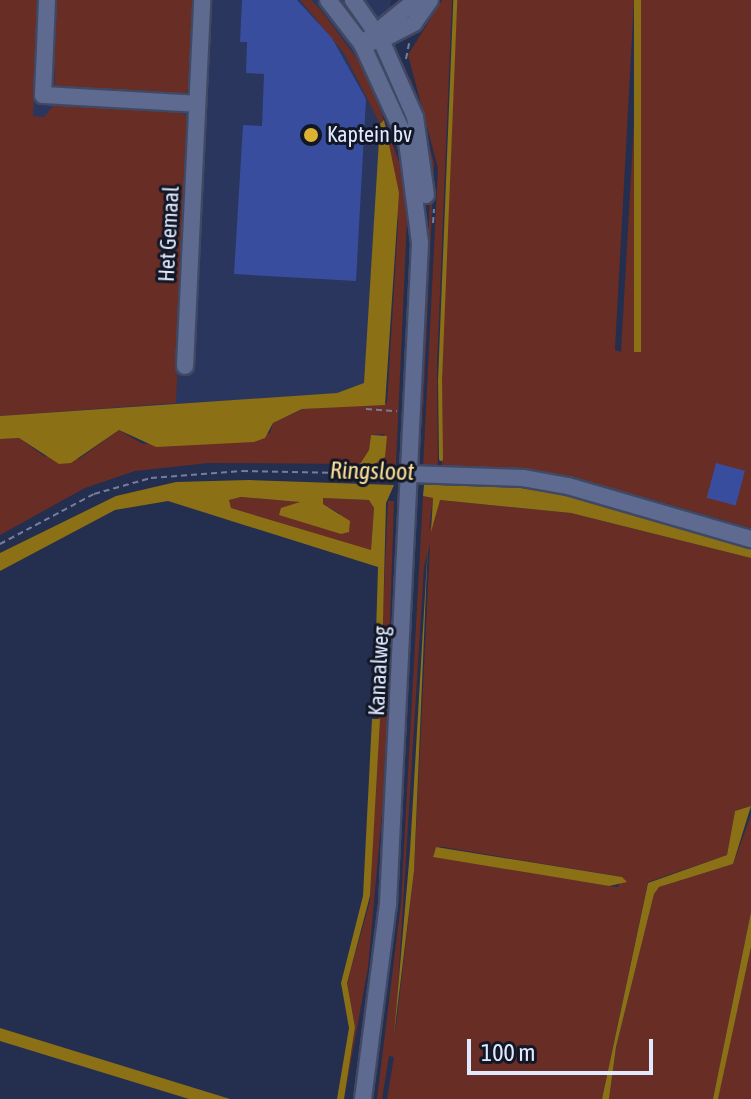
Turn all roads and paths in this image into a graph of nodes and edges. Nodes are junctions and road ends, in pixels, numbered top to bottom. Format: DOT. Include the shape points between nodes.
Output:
graph roads {
  1 [pos="47,0"];
  2 [pos="202,0"];
  3 [pos="328,0"];
  4 [pos="353,0"];
  5 [pos="416,0"];
  6 [pos="430,0"];
  7 [pos="378,36"];
  8 [pos="411,39"];
  9 [pos="362,44"];
  10 [pos="407,64"];
  11 [pos="197,104"];
  12 [pos="420,243"];
  13 [pos="185,366"];
  14 [pos="366,409"];
  15 [pos="413,412"];
  16 [pos="404,477"];
  17 [pos="751,539"];
  18 [pos="0,544"];
  19 [pos="363,1099"];
  1 -- 11 [label="street" via="43,95"];
  2 -- 11 [label="street, Het Gemaal"];
  3 -- 9 [label="street, Kanaalweg"];
  4 -- 7 [label="street, Kanaalweg"];
  5 -- 7 [label="street"];
  6 -- 7 [label="street" via="414,23"];
  7 -- 9 [label="street"];
  7 -- 12 [label="street, Kanaalweg" via="408,93 423,151 426,223"];
  8 -- 10 [label="path"];
  9 -- 12 [label="street, Kanaalweg" via="407,142"];
  11 -- 13 [label="street, Het Gemaal"];
  12 -- 15 [label="street, Kanaalweg"];
  14 -- 15 [label="path"];
  15 -- 16 [label="street, Kanaalweg"];
  16 -- 17 [label="street" via="523,478 568,486"];
  16 -- 18 [label="path" via="242,471 151,478 94,494"];
  16 -- 19 [label="street, Kanaalweg" via="409,501 388,904"];
}
